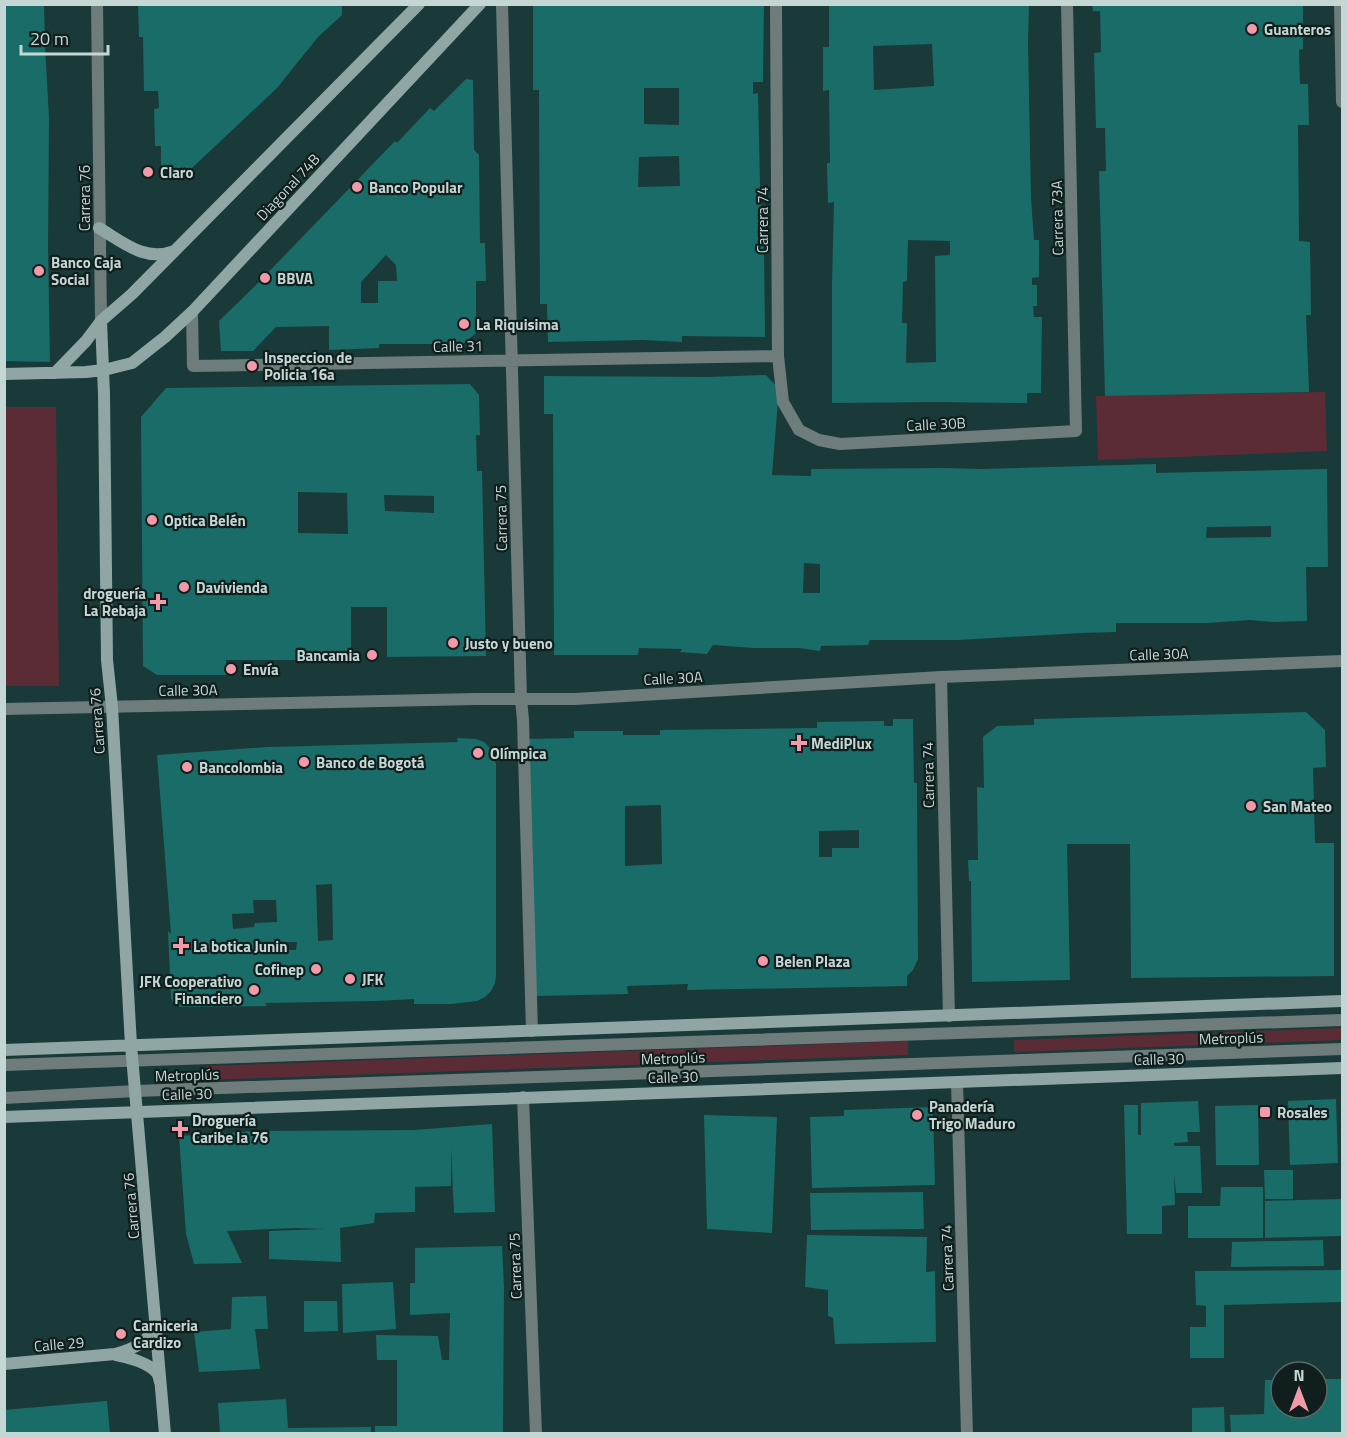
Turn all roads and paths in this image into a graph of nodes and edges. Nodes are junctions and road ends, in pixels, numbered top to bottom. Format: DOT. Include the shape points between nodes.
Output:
graph roads {
  1 [pos="97,4"];
  2 [pos="419,4"];
  3 [pos="480,4"];
  4 [pos="502,4"];
  5 [pos="776,4"];
  6 [pos="1067,4"];
  7 [pos="1340,4"];
  8 [pos="1342,102"];
  9 [pos="99,228"];
  10 [pos="176,250"];
  11 [pos="192,312"];
  12 [pos="101,321"];
  13 [pos="778,356"];
  14 [pos="512,360"];
  15 [pos="104,370"];
  16 [pos="55,373"];
  17 [pos="4,374"];
  18 [pos="799,430"];
  19 [pos="1076,431"];
  20 [pos="1342,662"];
  21 [pos="941,677"];
  22 [pos="521,699"];
  23 [pos="112,707"];
  24 [pos="4,709"];
  25 [pos="1342,1001"];
  26 [pos="949,1016"];
  27 [pos="1342,1020"];
  28 [pos="532,1031"];
  29 [pos="131,1045"];
  30 [pos="1342,1049"];
  31 [pos="4,1050"];
  32 [pos="133,1061"];
  33 [pos="4,1065"];
  34 [pos="1342,1068"];
  35 [pos="957,1082"];
  36 [pos="136,1091"];
  37 [pos="523,1097"];
  38 [pos="4,1098"];
  39 [pos="137,1111"];
  40 [pos="4,1117"];
  41 [pos="155,1316"];
  42 [pos="115,1354"];
  43 [pos="4,1364"];
  44 [pos="161,1384"];
  45 [pos="165,1434"];
  46 [pos="536,1434"];
  47 [pos="967,1434"];
  1 -- 9 [label="street, Carrera 76"];
  2 -- 10 [label="main road"];
  3 -- 11 [label="main road, Diagonal 74B"];
  4 -- 14 [label="street, Carrera 75"];
  5 -- 13 [label="street, Carrera 74"];
  6 -- 19 [label="street, Carrera 73A"];
  7 -- 8 [label="street"];
  9 -- 10 [label="main road" via="142,253 163,255"];
  9 -- 12 [label="street, Carrera 76"];
  10 -- 12 [label="main road"];
  11 -- 14 [label="street, Calle 31" via="193,366"];
  11 -- 15 [label="main road, Diagonal 74B" via="132,363"];
  12 -- 15 [label="main road, Carrera 76"];
  12 -- 16 [label="main road"];
  13 -- 14 [label="street, Calle 31"];
  13 -- 18 [label="street, Carrera 74" via="783,402"];
  14 -- 22 [label="street, Carrera 75"];
  15 -- 16 [label="main road"];
  15 -- 23 [label="main road, Carrera 76" via="107,660"];
  16 -- 17 [label="main road"];
  18 -- 19 [label="street, Calle 30B" via="819,440 840,444"];
  20 -- 21 [label="street, Calle 30A"];
  21 -- 22 [label="street, Calle 30A"];
  21 -- 26 [label="street, Carrera 74"];
  22 -- 23 [label="street, Calle 30A"];
  22 -- 28 [label="street, Carrera 75"];
  23 -- 24 [label="street, Calle 30A"];
  23 -- 29 [label="main road, Carrera 76"];
  25 -- 26 [label="main road"];
  26 -- 28 [label="main road"];
  27 -- 32 [label="street, Metroplús"];
  28 -- 29 [label="main road"];
  29 -- 31 [label="main road"];
  29 -- 32 [label="main road, Carrera 76"];
  30 -- 36 [label="street, Metroplús"];
  32 -- 33 [label="street, Metroplús"];
  32 -- 36 [label="main road, Carrera 76"];
  34 -- 35 [label="main road, Calle 30"];
  35 -- 37 [label="main road, Calle 30"];
  35 -- 47 [label="street, Carrera 74"];
  36 -- 38 [label="street, Metroplús"];
  36 -- 39 [label="main road, Carrera 76"];
  37 -- 39 [label="main road, Calle 30"];
  37 -- 46 [label="street, Carrera 75"];
  39 -- 40 [label="main road, Calle 30"];
  39 -- 41 [label="main road, Carrera 76"];
  41 -- 42 [label="main road, Calle 29" via="155,1327 148,1337"];
  41 -- 44 [label="main road, Carrera 76"];
  42 -- 43 [label="main road, Calle 29"];
  42 -- 44 [label="main road, Calle 29" via="144,1364 156,1373"];
  44 -- 45 [label="main road, Carrera 76"];
}
